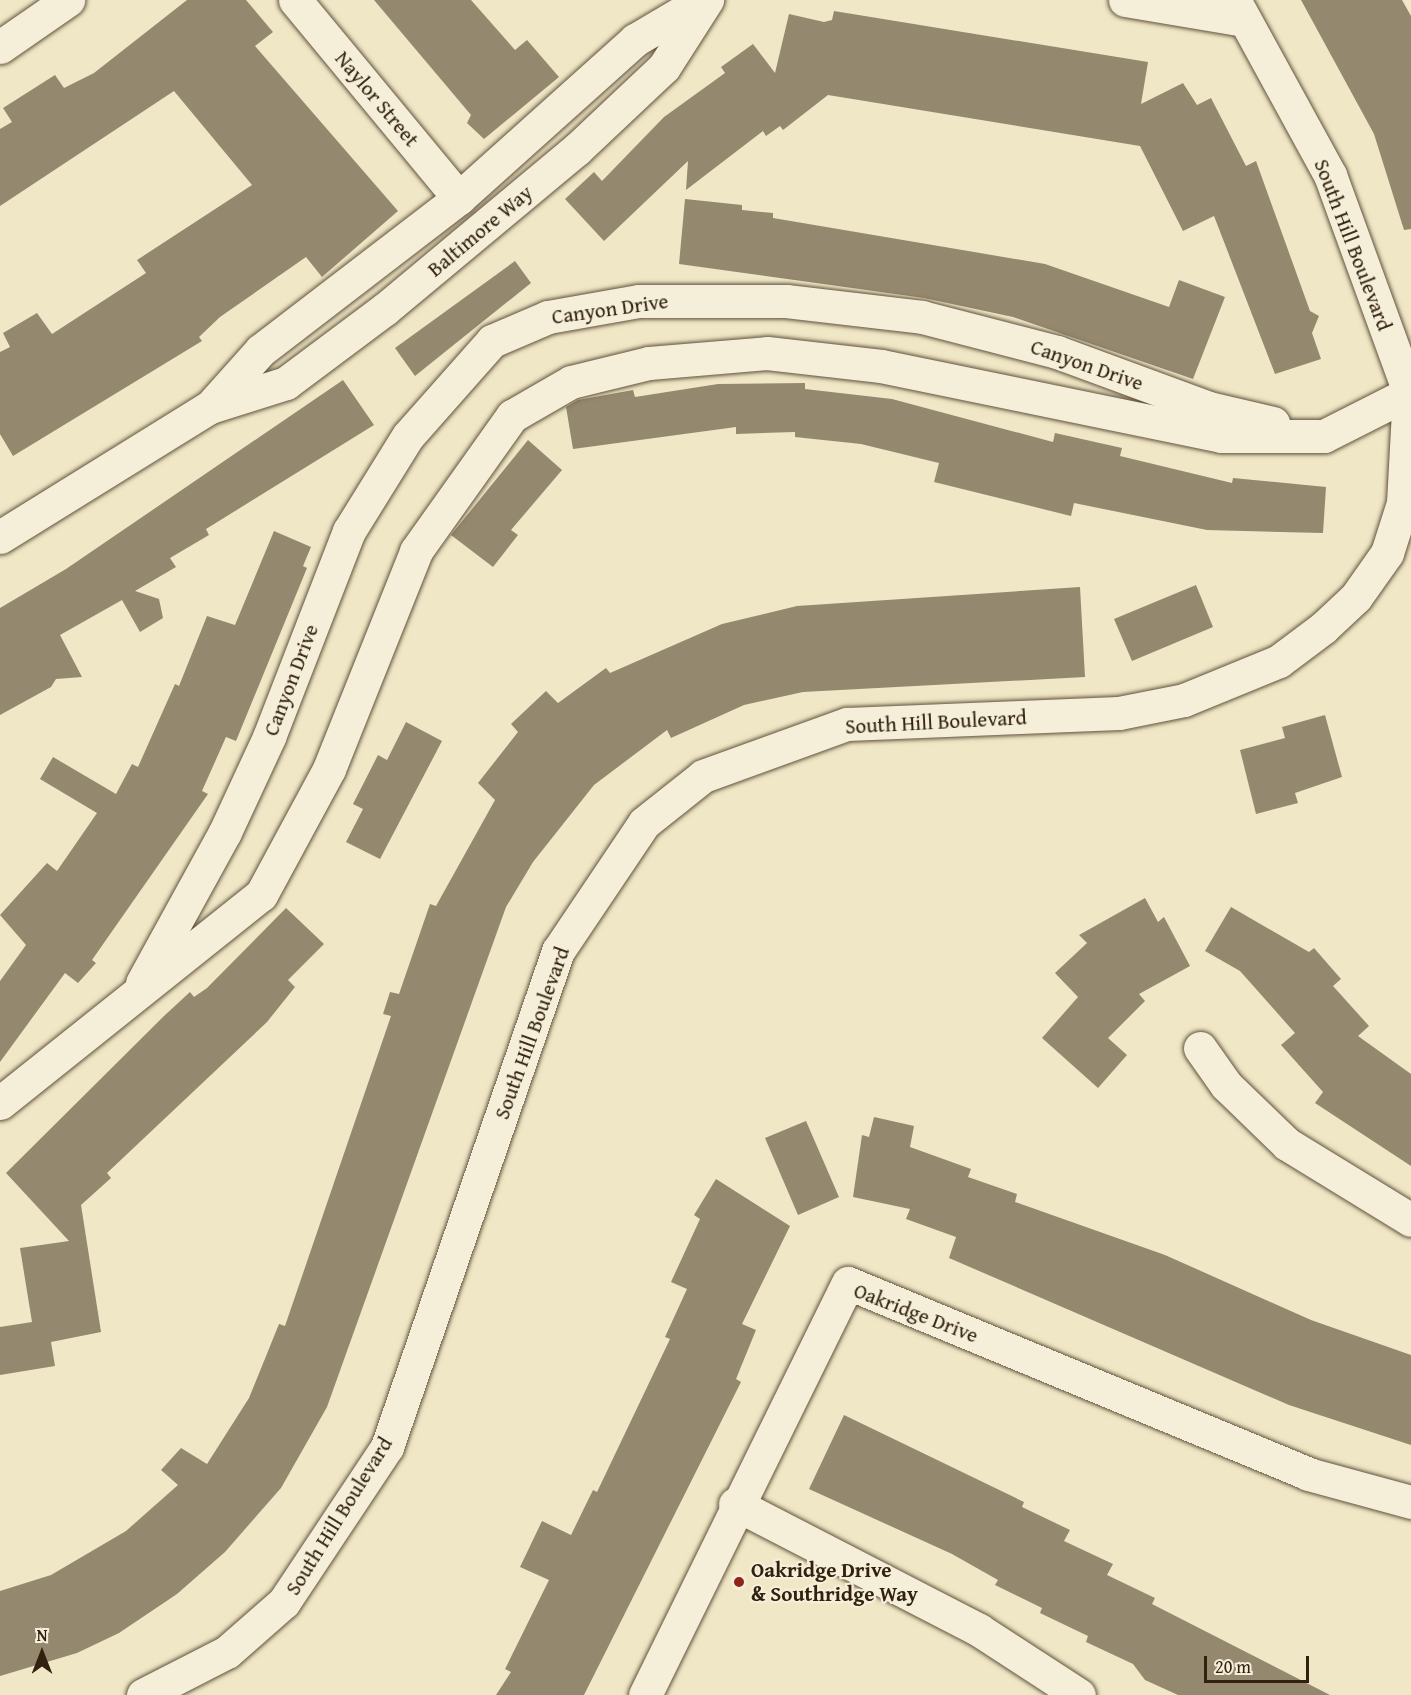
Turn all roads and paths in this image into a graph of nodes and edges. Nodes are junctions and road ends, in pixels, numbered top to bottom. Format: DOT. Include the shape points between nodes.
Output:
graph roads {
  1 [pos="68,0"];
  2 [pos="295,0"];
  3 [pos="705,0"];
  4 [pos="1125,0"];
  5 [pos="1239,10"];
  6 [pos="0,47"];
  7 [pos="459,198"];
  8 [pos="1410,392"];
  9 [pos="210,407"];
  10 [pos="1324,436"];
  11 [pos="0,537"];
  12 [pos="133,999"];
  13 [pos="1200,1048"];
  14 [pos="0,1103"];
  15 [pos="1411,1220"];
  16 [pos="1411,1502"];
  17 [pos="735,1504"];
  18 [pos="143,1695"];
  19 [pos="645,1695"];
  20 [pos="1079,1695"];
  1 -- 6 [label="street"];
  2 -- 7 [label="street, Naylor Street"];
  3 -- 7 [label="street, Baltimore Way" via="635,40"];
  3 -- 9 [label="street, Baltimore Way" via="664,67 485,229 286,383"];
  4 -- 5 [label="street"];
  5 -- 8 [label="street, South Hill Boulevard" via="1330,175"];
  7 -- 9 [label="street, Baltimore Way" via="261,350"];
  8 -- 10 [label="street, Canyon Drive"];
  8 -- 18 [label="street, South Hill Boulevard" via="1403,503 1387,553 1356,597 1279,661 1184,700 1119,713 847,724 704,776 644,823 601,879 558,951 387,1447 284,1602 227,1652"];
  9 -- 11 [label="street, Baltimore Way"];
  10 -- 12 [label="street, Canyon Drive" via="1221,436 881,366 767,353 649,363 571,382 512,416 416,551 329,769 261,895"];
  10 -- 12 [label="street, Canyon Drive" via="1209,408 1057,352 922,317 786,301 639,301 548,317 492,341 408,436 349,531 225,832"];
  12 -- 14 [label="street, Canyon Drive"];
  13 -- 15 [label="street" via="1226,1085 1287,1144"];
  16 -- 17 [label="street, Oakridge Drive" via="1308,1474 848,1283"];
  17 -- 19 [label="street, Oakridge Drive"];
  17 -- 20 [label="street" via="979,1630"];
}
